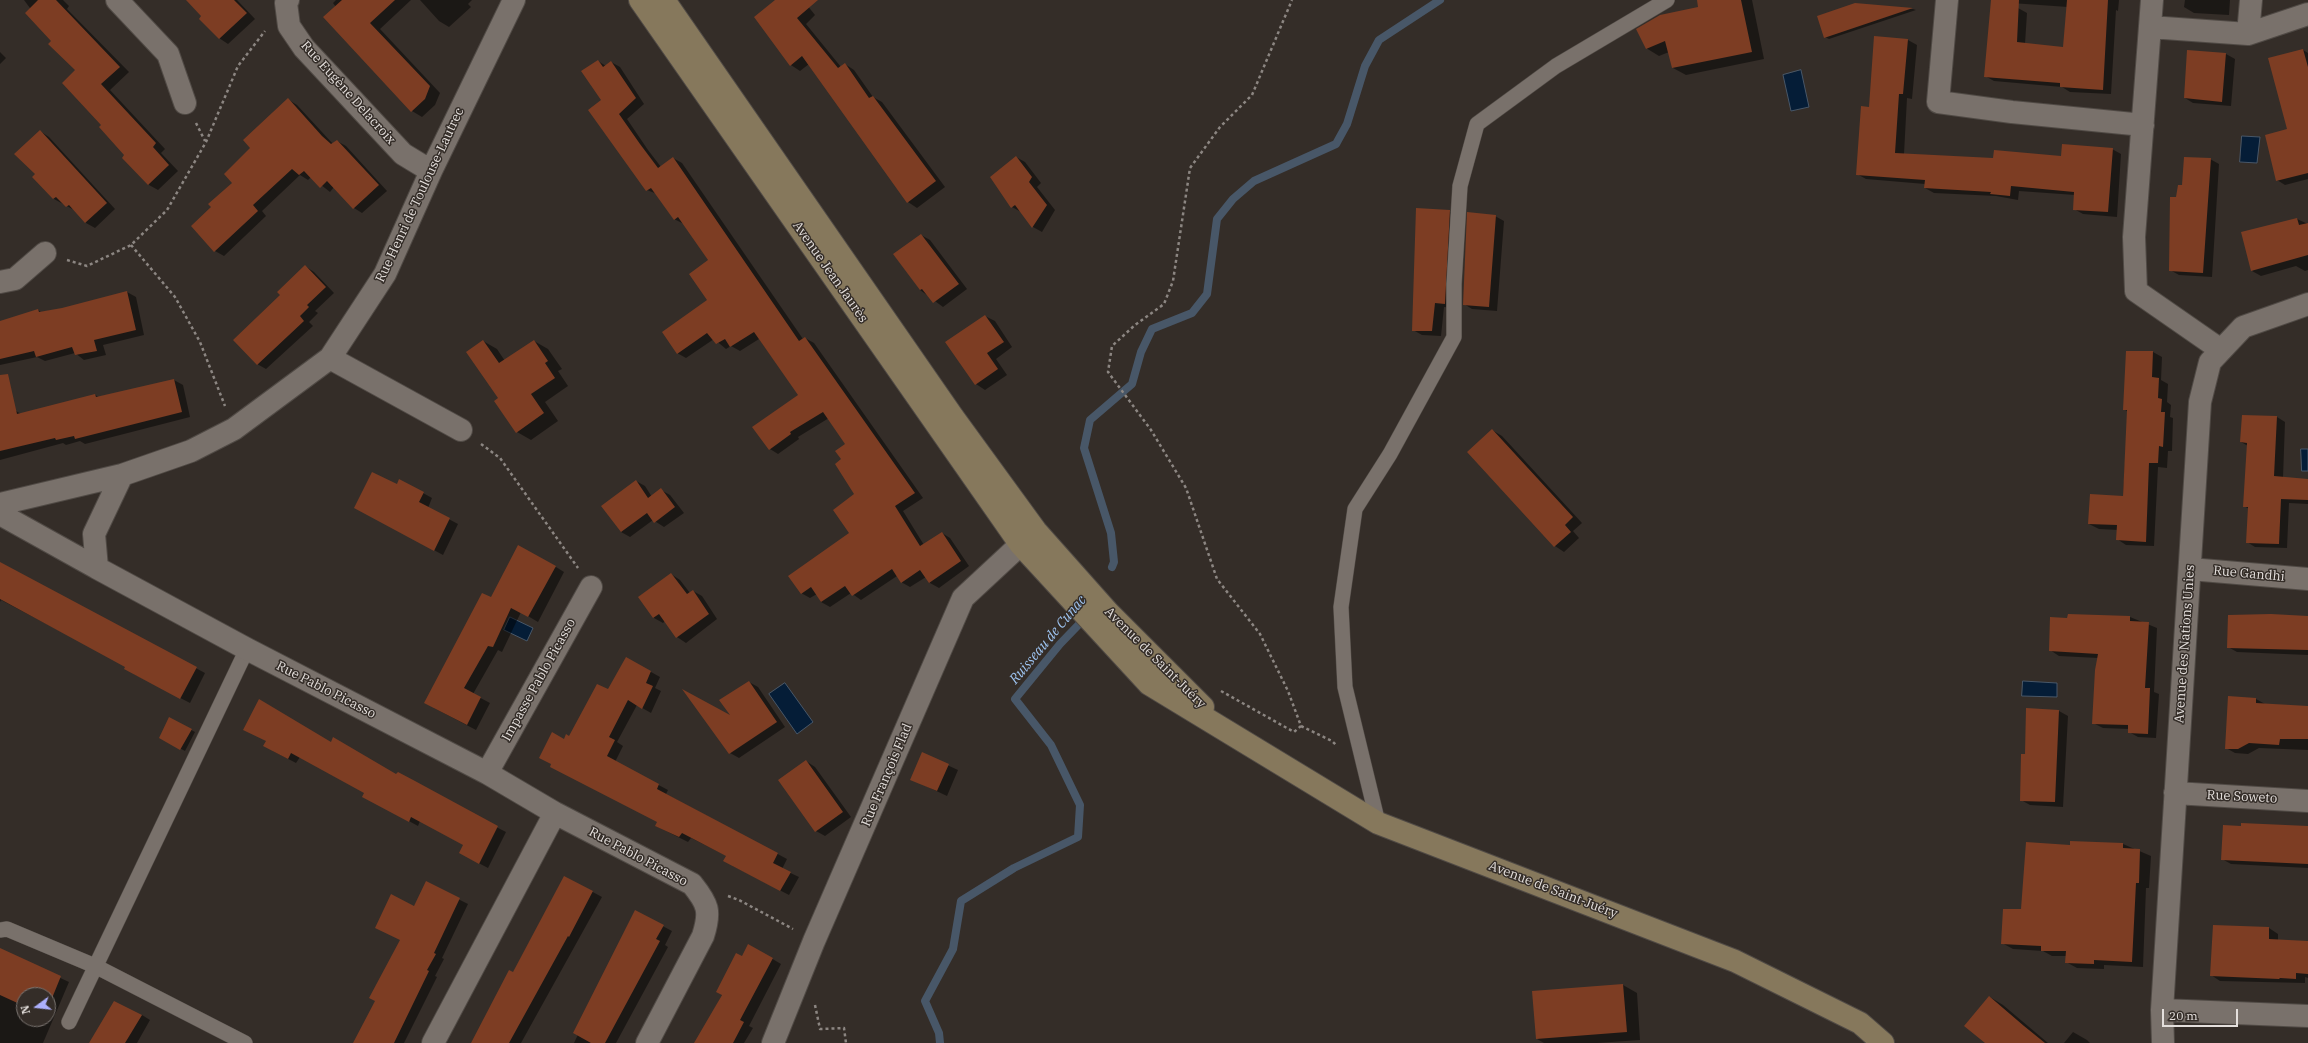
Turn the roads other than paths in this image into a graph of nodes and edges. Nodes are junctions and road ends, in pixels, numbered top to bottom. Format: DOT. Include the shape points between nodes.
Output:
graph roads {
  1 [pos="117,0"];
  2 [pos="514,0"];
  3 [pos="640,0"];
  4 [pos="664,0"];
  5 [pos="1667,0"];
  6 [pos="1947,0"];
  7 [pos="2152,0"];
  8 [pos="2251,0"];
  9 [pos="287,2"];
  10 [pos="2308,14"];
  11 [pos="2150,27"];
  12 [pos="2248,34"];
  13 [pos="185,103"];
  14 [pos="2143,125"];
  15 [pos="431,171"];
  16 [pos="45,253"];
  17 [pos="0,282"];
  18 [pos="2308,304"];
  19 [pos="2221,350"];
  20 [pos="330,358"];
  21 [pos="461,430"];
  22 [pos="122,475"];
  23 [pos="0,504"];
  24 [pos="0,514"];
  25 [pos="1028,538"];
  26 [pos="97,568"];
  27 [pos="2190,569"];
  28 [pos="2308,579"];
  29 [pos="591,587"];
  30 [pos="247,649"];
  31 [pos="487,774"];
  32 [pos="2175,793"];
  33 [pos="2308,801"];
  34 [pos="555,813"];
  35 [pos="1378,823"];
  36 [pos="0,930"];
  37 [pos="94,966"];
  38 [pos="2162,1010"];
  39 [pos="2308,1016"];
  40 [pos="69,1022"];
  41 [pos="245,1043"];
  42 [pos="433,1043"];
  43 [pos="647,1043"];
  44 [pos="773,1043"];
  45 [pos="1883,1043"];
  46 [pos="2163,1043"];
  1 -- 13 [label="street" via="168,54"];
  2 -- 15 [label="street, Rue Henri de Toulouse-Lautrec"];
  3 -- 25 [label="main road, Avenue Jean Jaurès"];
  4 -- 25 [label="main road, Avenue Jean Jaurès" via="953,417"];
  5 -- 35 [label="lane" via="1556,66 1477,124 1460,186 1454,284 1454,337 1390,454 1355,509 1341,607 1345,687"];
  6 -- 14 [label="street" via="1938,102"];
  7 -- 11 [label="street"];
  8 -- 12 [label="street"];
  9 -- 15 [label="street, Rue Eugène Delacroix" via="290,26 304,48 404,154"];
  10 -- 12 [label="street"];
  11 -- 12 [label="street"];
  11 -- 14 [label="street"];
  14 -- 19 [label="street" via="2134,237 2136,291"];
  15 -- 20 [label="street, Rue Henri de Toulouse-Lautrec" via="385,274"];
  16 -- 17 [label="street" via="15,279"];
  18 -- 19 [label="street, Avenue des Nations Unies" via="2243,327"];
  19 -- 27 [label="street, Avenue des Nations Unies" via="2210,362 2200,402"];
  20 -- 21 [label="street"];
  20 -- 22 [label="street, Rue Henri de Toulouse-Lautrec" via="234,429 191,451"];
  22 -- 23 [label="street, Rue Henri de Toulouse-Lautrec"];
  22 -- 26 [label="street" via="94,534"];
  24 -- 26 [label="street, Rue Pablo Picasso"];
  25 -- 35 [label="main road, Avenue de Saint-Juéry" via="1102,619 1149,684"];
  25 -- 44 [label="street, Rue François Flad" via="963,598 814,941"];
  26 -- 30 [label="street, Rue Pablo Picasso"];
  27 -- 28 [label="street, Rue Gandhi"];
  27 -- 32 [label="street, Avenue des Nations Unies"];
  29 -- 31 [label="street, Impasse Pablo Picasso"];
  30 -- 31 [label="street, Rue Pablo Picasso"];
  30 -- 37 [label="lane"];
  31 -- 34 [label="street, Rue Pablo Picasso"];
  32 -- 33 [label="street, Rue Soweto"];
  32 -- 38 [label="street, Avenue des Nations Unies"];
  34 -- 42 [label="street"];
  34 -- 43 [label="street, Rue Pablo Picasso" via="692,884 705,901 709,918 703,936"];
  35 -- 45 [label="main road, Avenue de Saint-Juéry" via="1735,960 1860,1023"];
  36 -- 37 [label="lane" via="7,929"];
  37 -- 40 [label="lane"];
  37 -- 41 [label="lane"];
  38 -- 39 [label="street"];
  38 -- 46 [label="street, Avenue des Nations Unies"];
}
